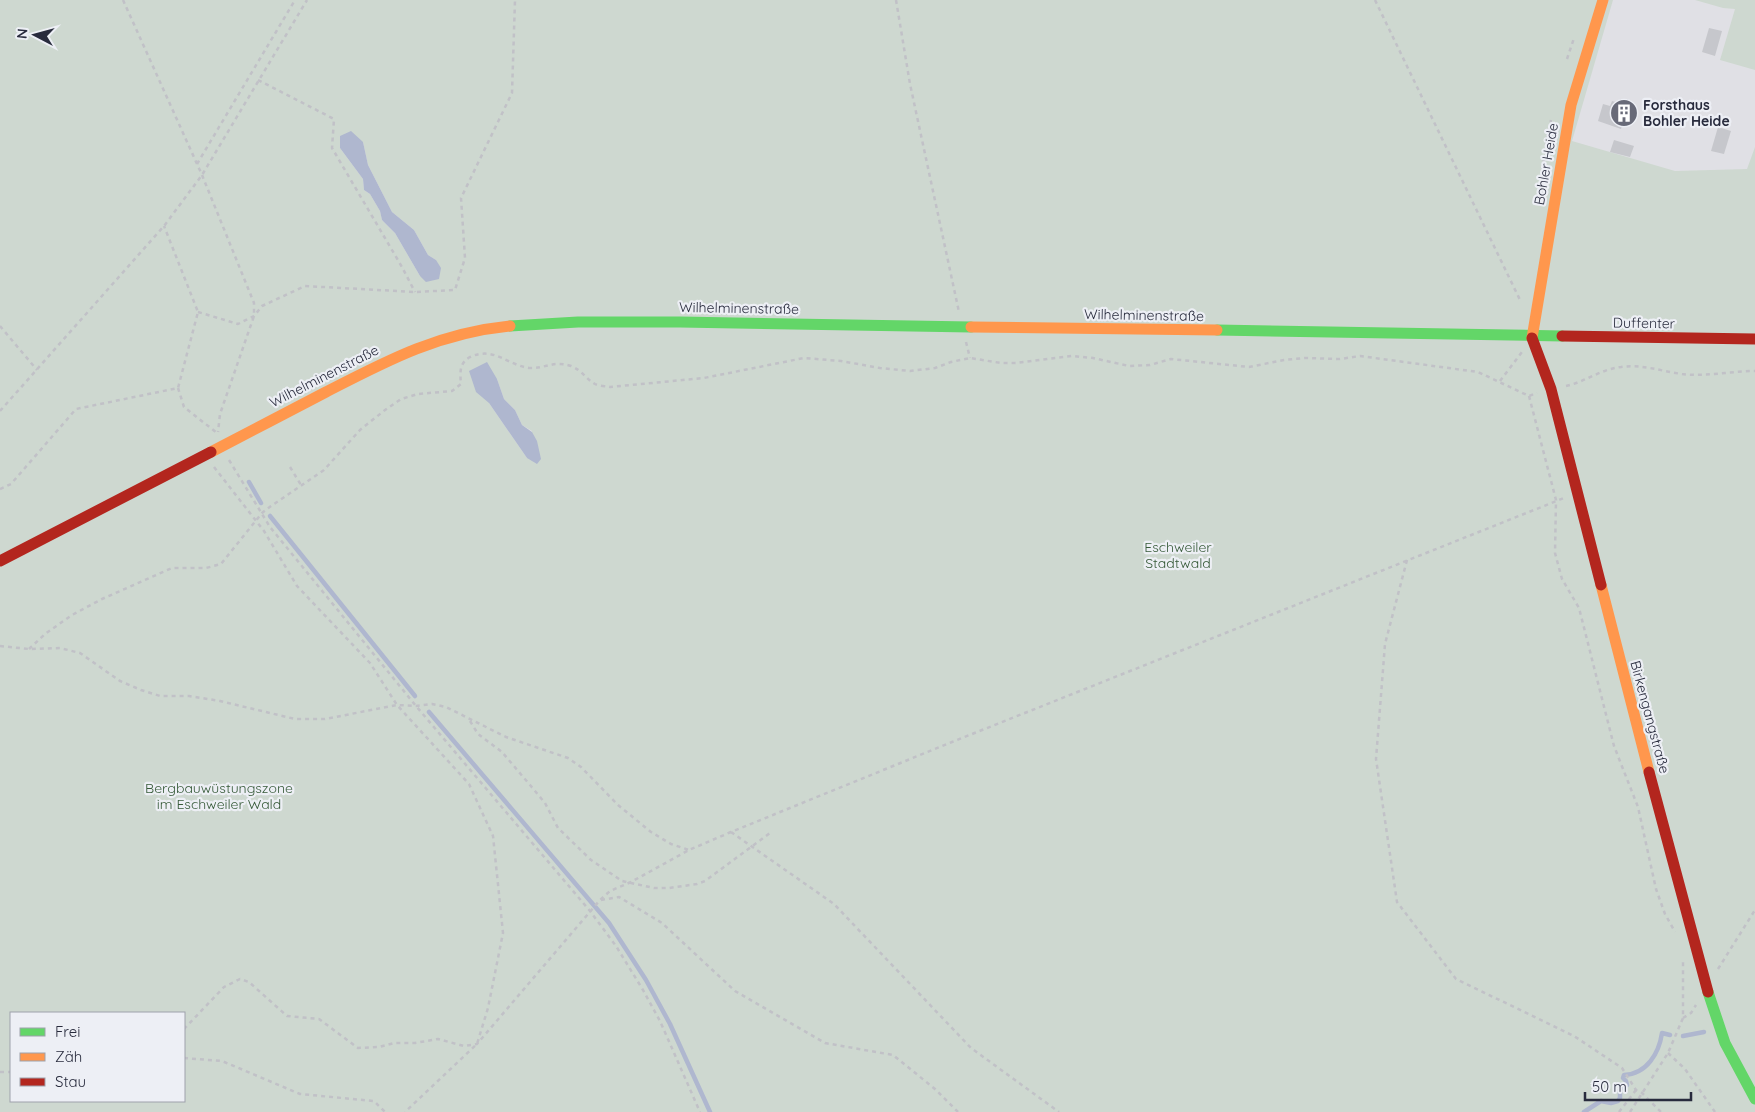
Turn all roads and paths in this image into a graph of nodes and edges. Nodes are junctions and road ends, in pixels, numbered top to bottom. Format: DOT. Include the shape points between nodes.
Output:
graph roads {
  1 [pos="123,0"];
  2 [pos="295,0"];
  3 [pos="307,0"];
  4 [pos="515,0"];
  5 [pos="896,0"];
  6 [pos="1375,0"];
  7 [pos="1603,0"];
  8 [pos="258,80"];
  9 [pos="197,164"];
  10 [pos="202,175"];
  11 [pos="164,226"];
  12 [pos="415,292"];
  13 [pos="1522,305"];
  14 [pos="198,312"];
  15 [pos="254,316"];
  16 [pos="0,326"];
  17 [pos="962,327"];
  18 [pos="1532,337"];
  19 [pos="1755,339"];
  20 [pos="37,370"];
  21 [pos="1755,371"];
  22 [pos="1500,381"];
  23 [pos="178,388"];
  24 [pos="1551,389"];
  25 [pos="0,411"];
  26 [pos="218,434"];
  27 [pos="221,447"];
  28 [pos="290,466"];
  29 [pos="302,485"];
  30 [pos="0,488"];
  31 [pos="1556,500"];
  32 [pos="262,513"];
  33 [pos="256,521"];
  34 [pos="1407,560"];
  35 [pos="0,562"];
  36 [pos="0,646"];
  37 [pos="28,649"];
  38 [pos="397,705"];
  39 [pos="416,706"];
  40 [pos="469,719"];
  41 [pos="732,832"];
  42 [pos="770,833"];
  43 [pos="751,846"];
  44 [pos="689,850"];
  45 [pos="631,882"];
  46 [pos="600,900"];
  47 [pos="1755,910"];
  48 [pos="590,911"];
  49 [pos="1678,938"];
  50 [pos="1682,954"];
  51 [pos="1708,990"];
  52 [pos="185,1028"];
  53 [pos="477,1044"];
  54 [pos="1668,1053"];
  55 [pos="185,1058"];
  56 [pos="1636,1090"];
  57 [pos="1642,1093"];
  58 [pos="1755,1099"];
  59 [pos="385,1112"];
  60 [pos="406,1112"];
  61 [pos="700,1112"];
  62 [pos="958,1112"];
  63 [pos="1059,1112"];
  64 [pos="1618,1112"];
  65 [pos="1630,1112"];
  66 [pos="1661,1112"];
  67 [pos="1715,1112"];
  1 -- 9 [label="path"];
  2 -- 9 [label="path"];
  3 -- 8 [label="path"];
  4 -- 12 [label="path" via="512,93 461,198 465,258 455,290"];
  5 -- 17 [label="path" via="910,84"];
  6 -- 13 [label="path"];
  7 -- 18 [label="street, Bohler Heide" via="1571,105"];
  8 -- 10 [label="path"];
  8 -- 12 [label="path" via="334,118 332,148"];
  9 -- 10 [label="path"];
  10 -- 11 [label="path"];
  10 -- 15 [label="path" via="254,303"];
  11 -- 14 [label="path"];
  11 -- 20 [label="path"];
  12 -- 15 [label="path" via="305,286 262,306"];
  14 -- 15 [label="path" via="238,324"];
  14 -- 23 [label="path"];
  15 -- 26 [label="path" via="220,414"];
  16 -- 20 [label="path"];
  17 -- 18 [label="street, Wilhelminenstraße"];
  17 -- 27 [label="street, Wilhelminenstraße" via="541,323 474,331 392,358"];
  18 -- 19 [label="street, Duffenter"];
  18 -- 22 [label="path"];
  18 -- 24 [label="street, Birkengangstraße"];
  20 -- 25 [label="path"];
  21 -- 24 [label="path" via="1701,375 1621,367"];
  22 -- 29 [label="path" via="1478,372 1360,356 1284,360 1249,367 1172,359 1128,366 1072,356 1016,363 970,358 935,368 910,370 804,358 704,378 610,387 596,385 584,373 570,366 552,363 528,368 488,353 465,360 460,369 461,384 452,391 401,399 360,430 324,470"];
  22 -- 31 [label="path" via="1528,396"];
  23 -- 26 [label="path" via="184,407"];
  23 -- 30 [label="path" via="76,409 11,484"];
  24 -- 51 [label="street, Birkengangstraße" via="1658,809"];
  26 -- 27 [label="path"];
  27 -- 32 [label="path"];
  27 -- 33 [label="path" via="214,466"];
  27 -- 35 [label="street, Wilhelminenstraße"];
  28 -- 29 [label="path"];
  29 -- 32 [label="path"];
  31 -- 34 [label="path"];
  31 -- 49 [label="path" via="1555,553 1562,579 1579,608 1614,746 1638,807 1656,889"];
  32 -- 33 [label="path"];
  32 -- 39 [label="path"];
  33 -- 37 [label="path" via="221,564 206,568 172,568 72,615"];
  33 -- 38 [label="path" via="298,586 370,663"];
  34 -- 41 [label="path"];
  34 -- 56 [label="path" via="1385,644 1376,759 1397,902 1456,979 1574,1036 1622,1068"];
  36 -- 37 [label="path"];
  37 -- 38 [label="path" via="60,648 80,653 120,681 160,696 220,701 295,719 325,719"];
  38 -- 39 [label="path"];
  38 -- 53 [label="path" via="469,784 493,836 503,933"];
  39 -- 40 [label="path" via="432,704 446,707"];
  39 -- 48 [label="path"];
  40 -- 44 [label="path" via="506,737 568,758 651,832"];
  40 -- 45 [label="path" via="478,734 502,752 545,803 558,828 591,860 622,881"];
  41 -- 43 [label="path"];
  41 -- 44 [label="path"];
  42 -- 43 [label="path"];
  43 -- 45 [label="path" via="697,884 654,888"];
  43 -- 63 [label="path" via="834,904 971,1048"];
  44 -- 45 [label="path"];
  45 -- 46 [label="path" via="610,891"];
  46 -- 48 [label="path"];
  46 -- 62 [label="path" via="619,897 662,923 735,990 825,1043 893,1055 936,1088"];
  47 -- 51 [label="path"];
  48 -- 53 [label="path"];
  48 -- 61 [label="path" via="616,946 660,1021"];
  50 -- 54 [label="path" via="1683,1018"];
  51 -- 58 [label="street, Birkengangstraße" via="1725,1043"];
  52 -- 53 [label="path" via="224,987 240,979 248,982 287,1016 319,1019 358,1048 438,1040 464,1046"];
  53 -- 60 [label="path"];
  54 -- 57 [label="path"];
  54 -- 67 [label="path" via="1685,1069"];
  55 -- 59 [label="path" via="222,1060 300,1094 374,1102"];
  56 -- 57 [label="path"];
  56 -- 64 [label="path"];
  57 -- 65 [label="path"];
  57 -- 66 [label="path"];
}
